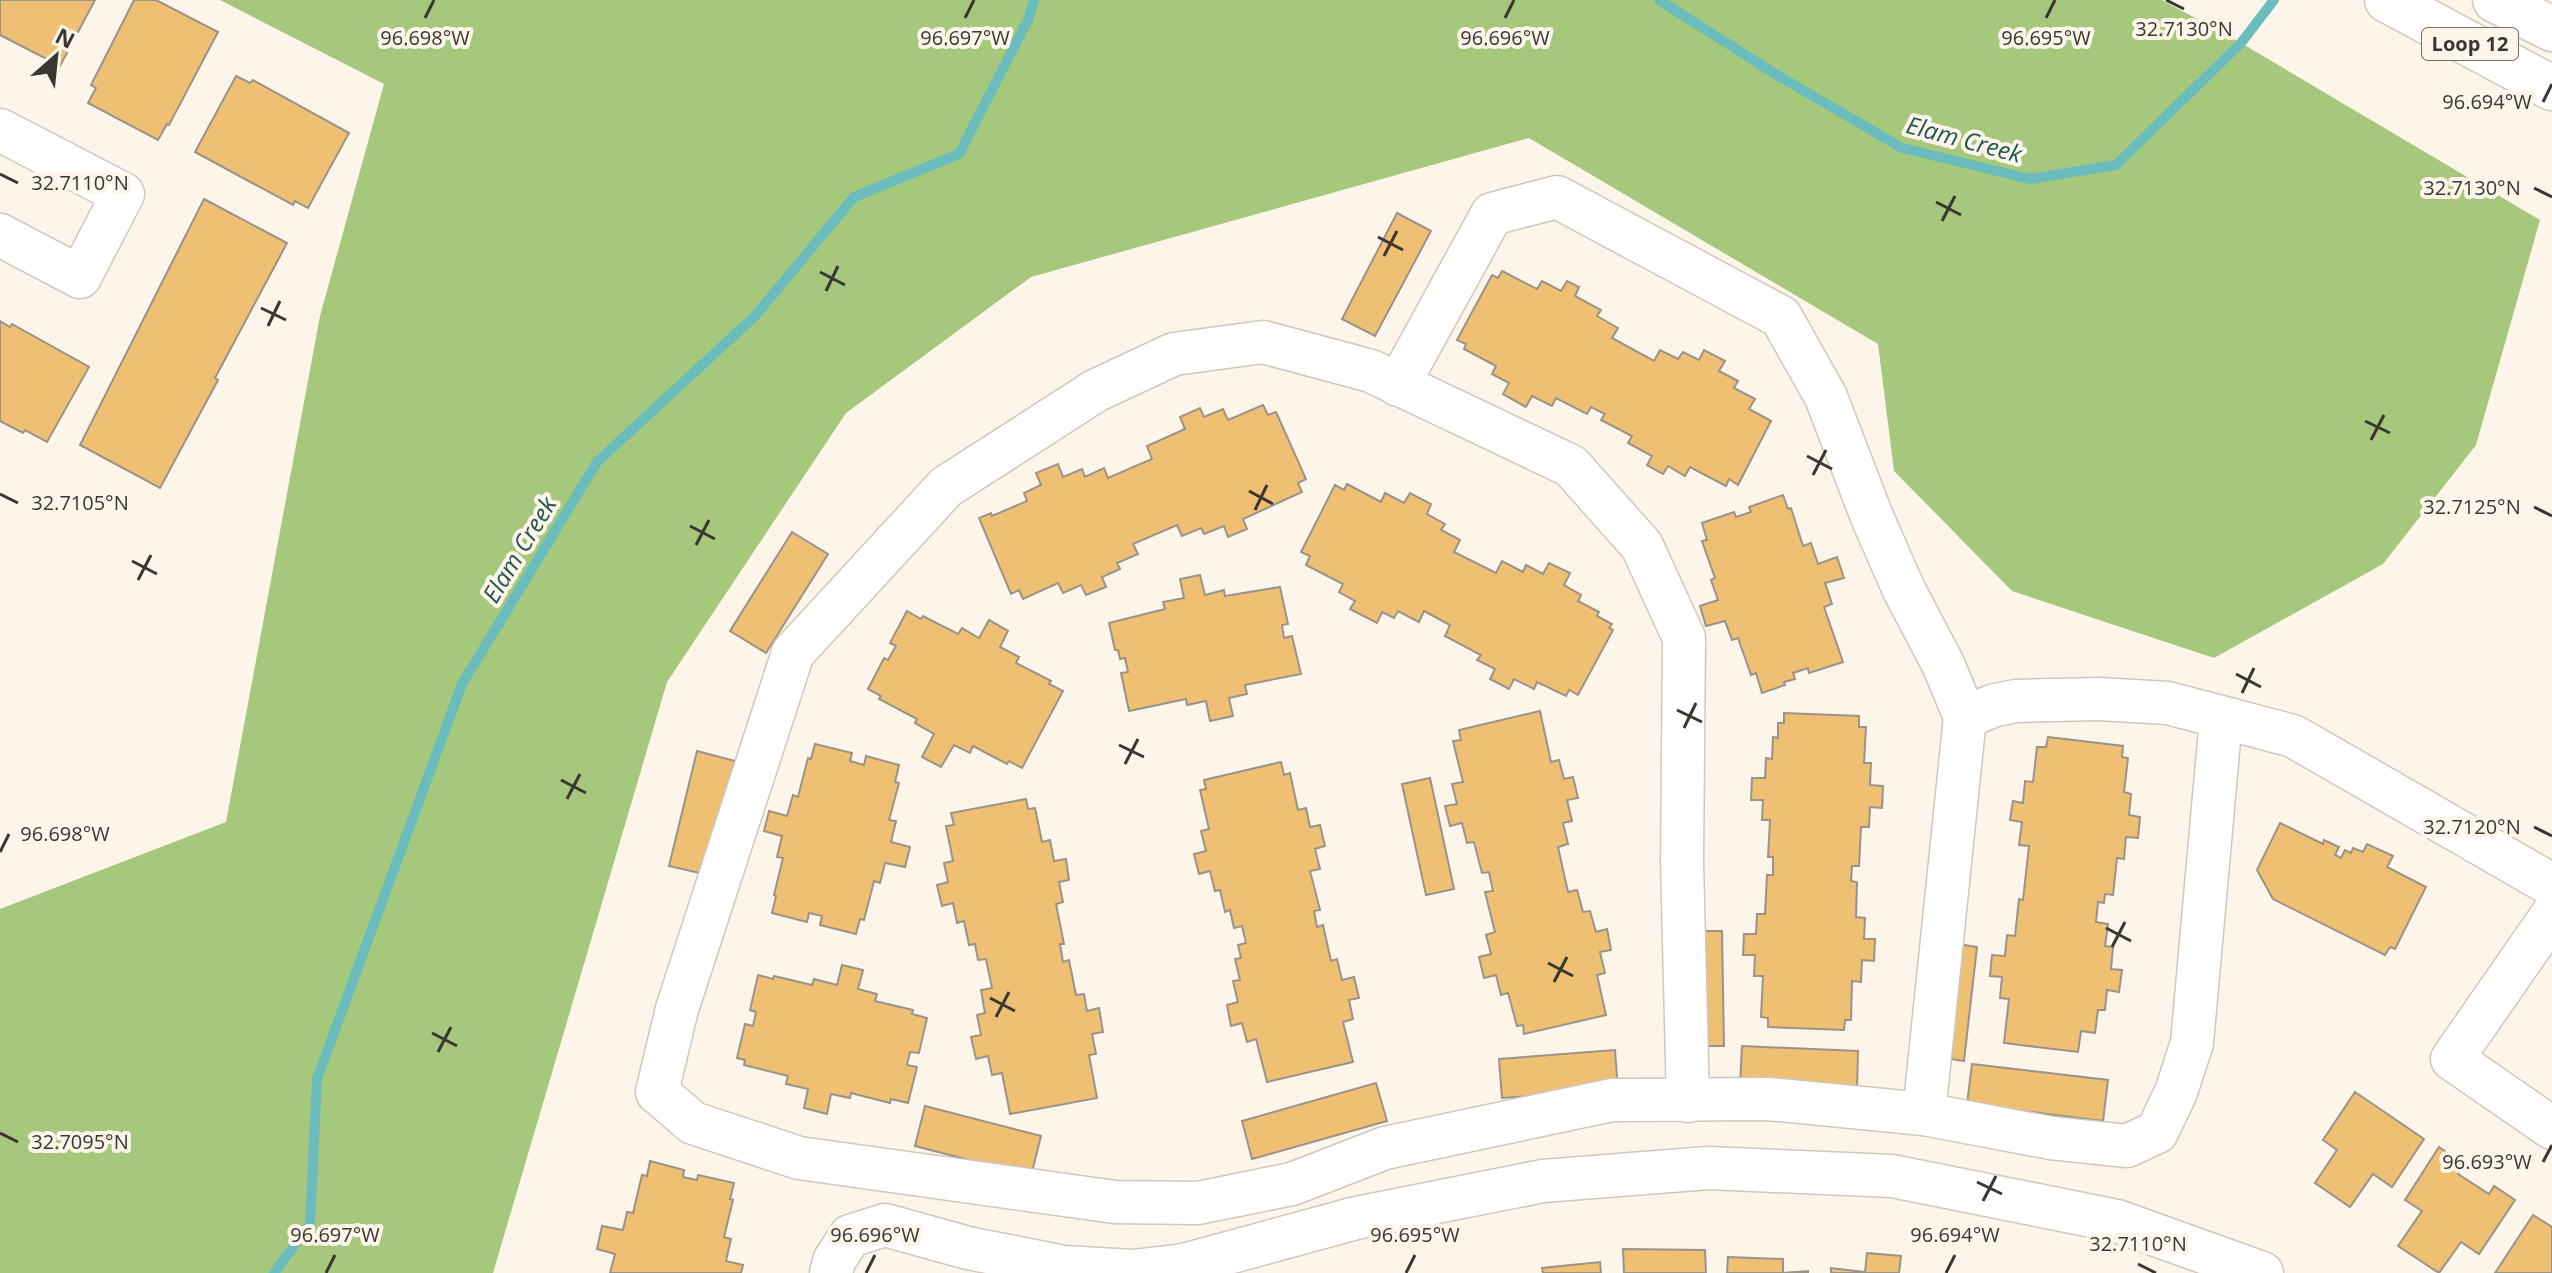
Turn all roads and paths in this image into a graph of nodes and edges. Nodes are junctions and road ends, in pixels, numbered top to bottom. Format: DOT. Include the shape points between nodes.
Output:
graph roads {
  1 [pos="2387,0"];
  2 [pos="2495,0"];
  3 [pos="2552,29"];
  4 [pos="2552,88"];
  5 [pos="0,130"];
  6 [pos="0,235"];
  7 [pos="1398,385"];
  8 [pos="1965,717"];
  9 [pos="2221,718"];
  10 [pos="2552,885"];
  11 [pos="2552,915"];
  12 [pos="1688,1101"];
  13 [pos="1924,1114"];
  14 [pos="2552,1128"];
  15 [pos="831,1273"];
  16 [pos="2262,1273"];
  1 -- 4 [label="main road, Loop 12"];
  2 -- 3 [label="main road, Loop 12"];
  5 -- 6 [label="street" via="123,194 80,277"];
  7 -- 8 [label="street" via="1492,214 1557,197 1781,317 1826,397 1897,576"];
  7 -- 12 [label="street" via="1571,466 1642,546 1684,638"];
  7 -- 12 [label="street" via="1371,371 1263,342 1174,354 1095,391 946,487 793,653 677,1009 657,1092 693,1123 799,1158 1115,1202 1198,1203 1292,1184 1385,1148 1597,1103"];
  8 -- 9 [label="street" via="2016,701 2099,699 2168,703"];
  8 -- 13 [label="street"];
  9 -- 10 [label="street" via="2293,736"];
  9 -- 13 [label="street" via="2192,1043 2157,1132 2127,1146"];
  11 -- 14 [label="street" via="2452,1059"];
  12 -- 13 [label="street" via="1768,1099"];
  15 -- 16 [label="street" via="850,1236 885,1225 1064,1267 1133,1271 1184,1265 1356,1218 1543,1181 1708,1168 1892,1176 2117,1221"];
}
